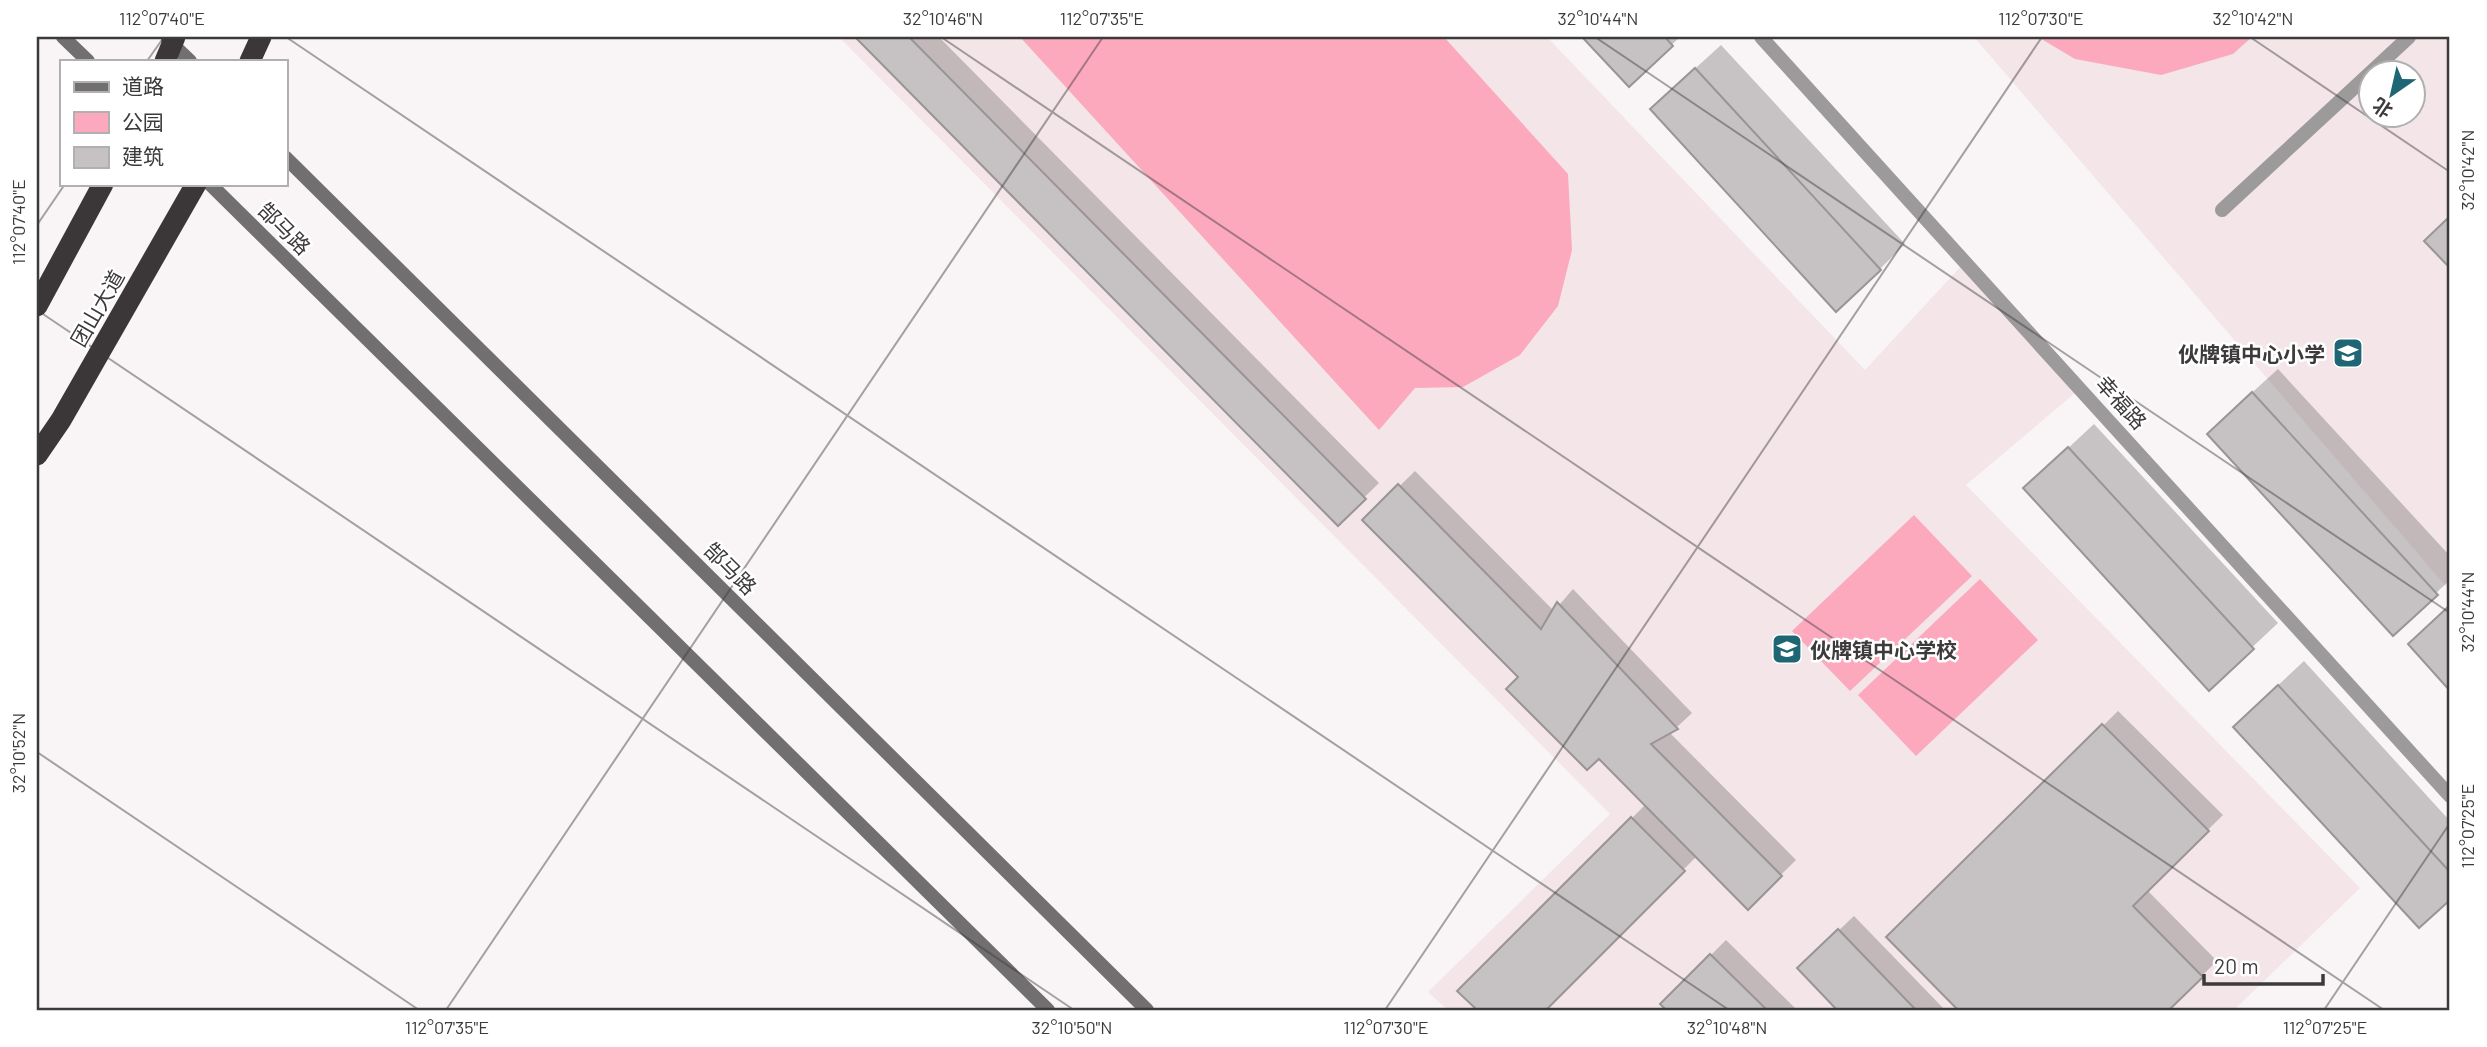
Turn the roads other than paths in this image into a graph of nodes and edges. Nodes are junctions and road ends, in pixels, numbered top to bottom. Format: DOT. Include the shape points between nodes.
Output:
graph roads {
  1 [pos="63,37"];
  2 [pos="261,37"];
  3 [pos="1761,37"];
  4 [pos="2409,37"];
  5 [pos="169,45"];
  6 [pos="87,60"];
  7 [pos="189,60"];
  8 [pos="250,60"];
  9 [pos="287,159"];
  10 [pos="102,186"];
  11 [pos="195,186"];
  12 [pos="212,186"];
  13 [pos="2222,210"];
  14 [pos="37,306"];
  15 [pos="37,455"];
  16 [pos="2450,796"];
  17 [pos="1048,1010"];
  18 [pos="1147,1010"];
  1 -- 6 [label="main road"];
  2 -- 8 [label="highway"];
  3 -- 16 [label="street, 幸福路"];
  4 -- 13 [label="street"];
  5 -- 7 [label="main road"];
  9 -- 18 [label="main road, 郜马路"];
  10 -- 14 [label="highway"];
  11 -- 15 [label="highway, 团山大道"];
  12 -- 17 [label="main road, 郜马路"];
}
